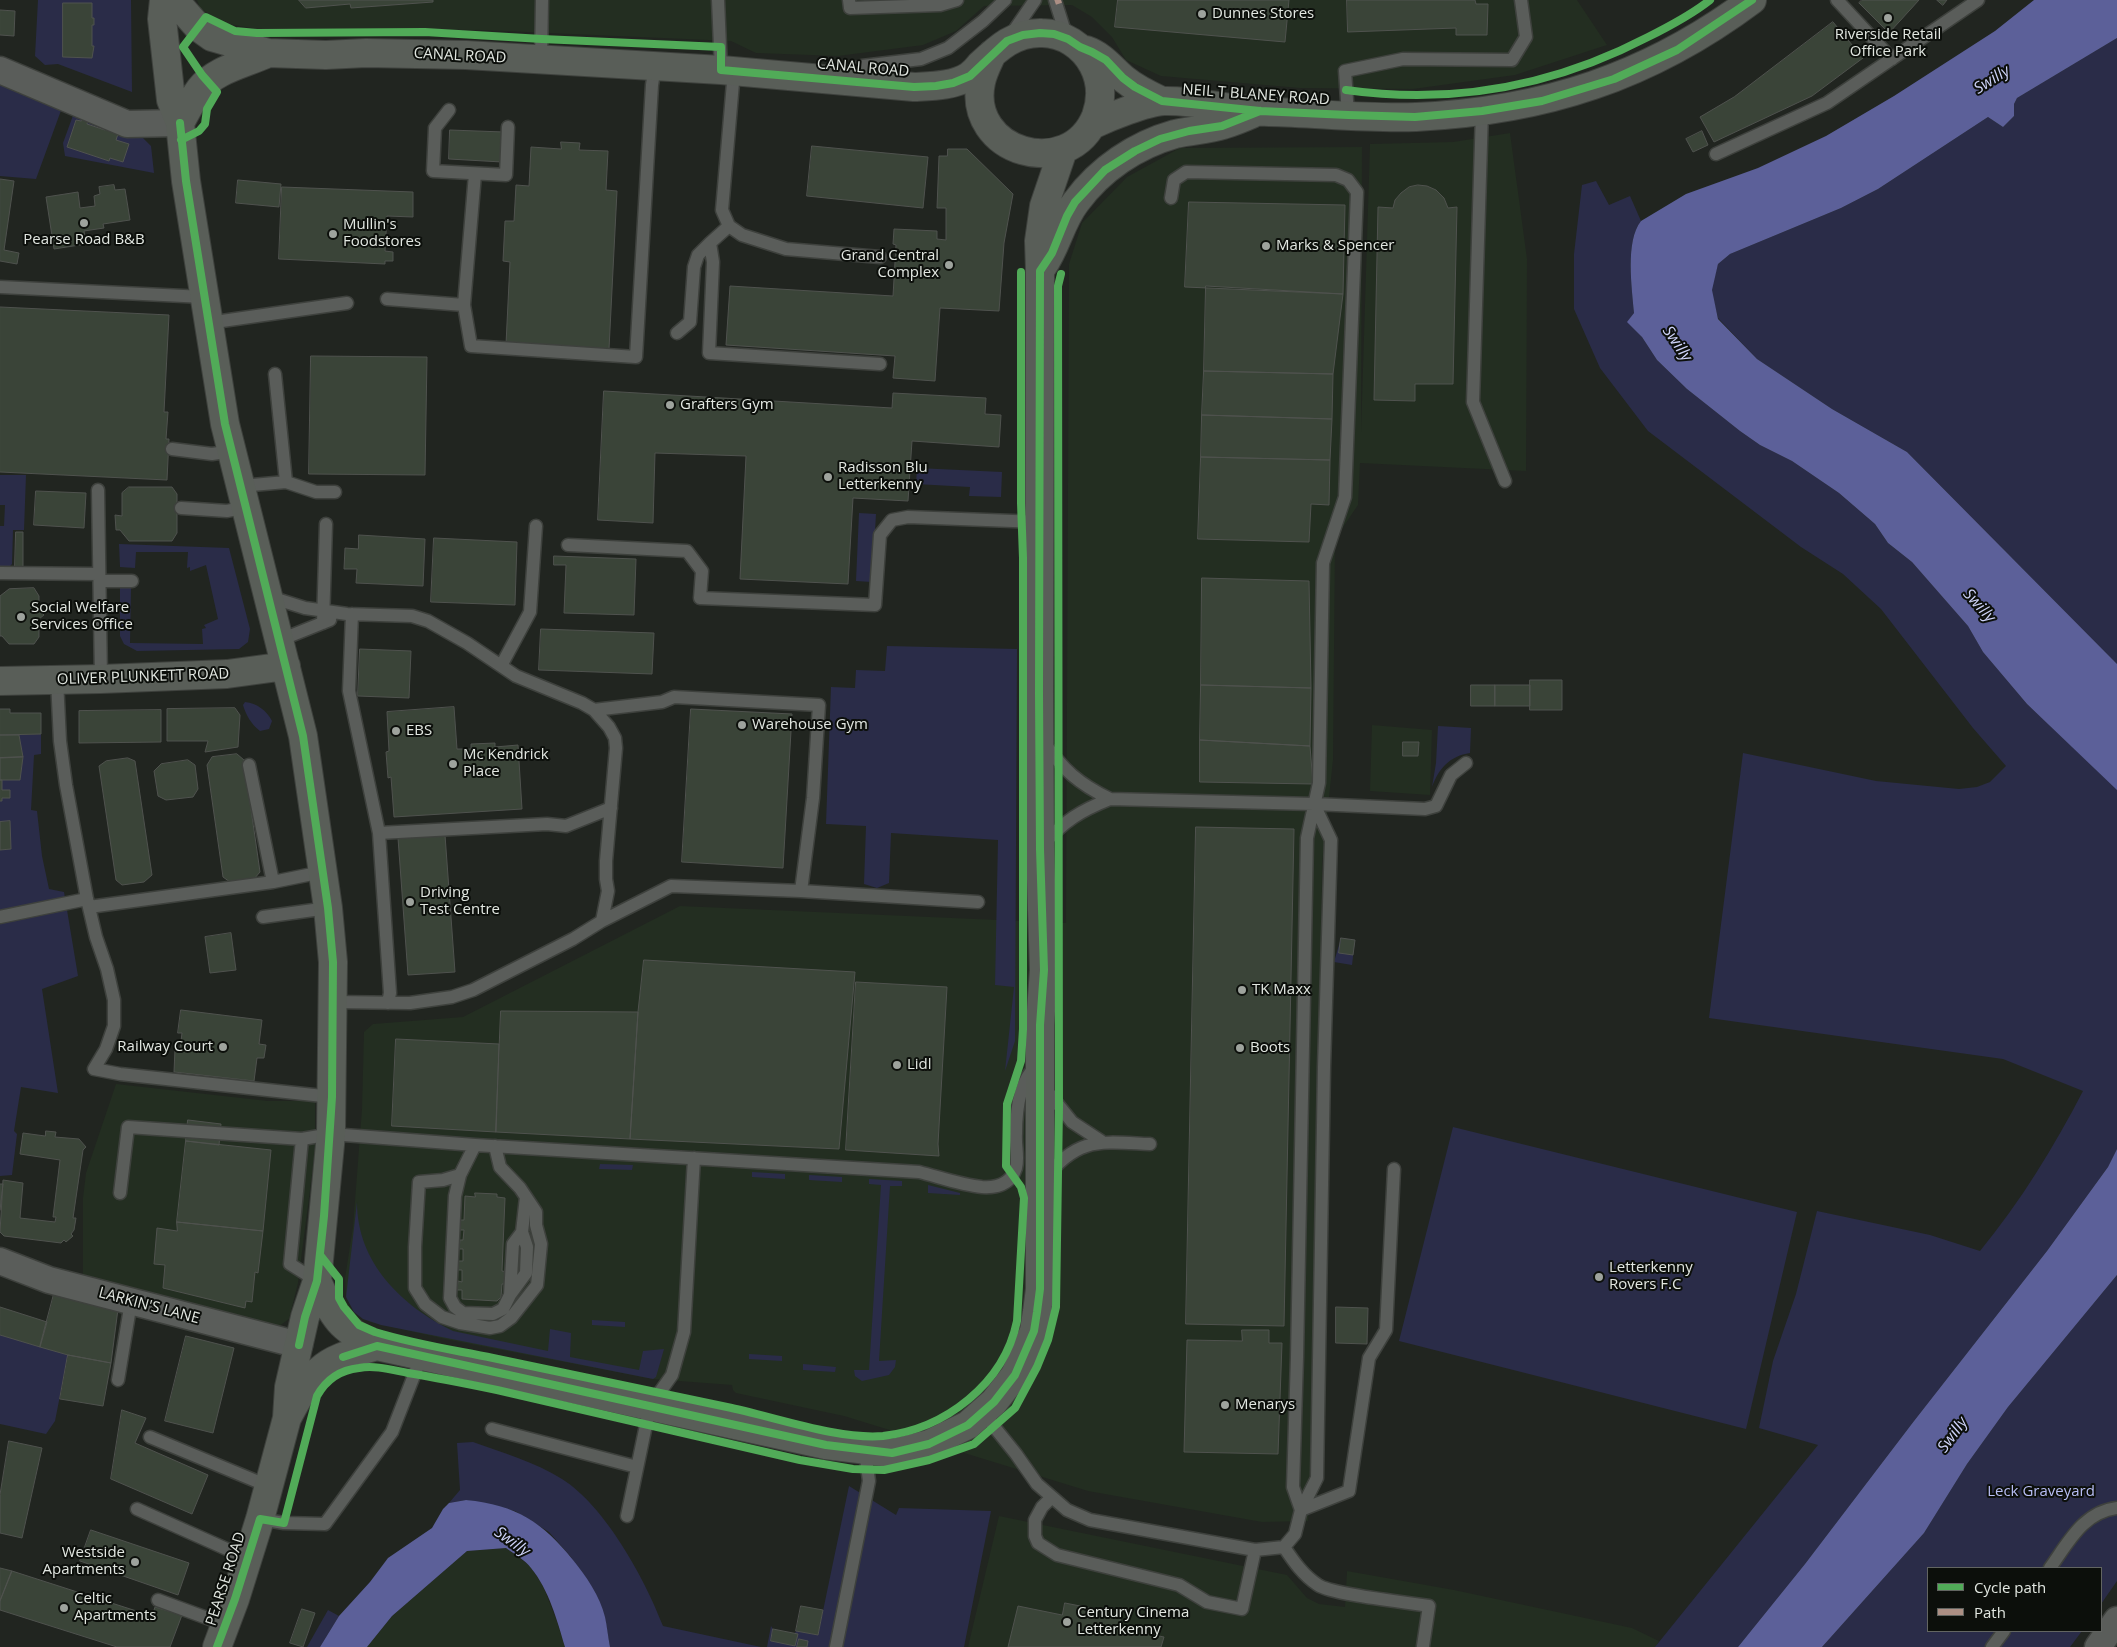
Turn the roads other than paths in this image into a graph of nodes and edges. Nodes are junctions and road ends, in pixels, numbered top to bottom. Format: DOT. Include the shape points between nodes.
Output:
graph roads {
  1 [pos="164,0"];
  2 [pos="174,0"];
  3 [pos="542,0"];
  4 [pos="718,0"];
  5 [pos="849,0"];
  6 [pos="957,0"];
  7 [pos="1004,0"];
  8 [pos="1035,0"];
  9 [pos="1055,0"];
  10 [pos="1521,0"];
  11 [pos="1752,0"];
  12 [pos="1837,0"];
  13 [pos="1978,0"];
  14 [pos="1074,43"];
  15 [pos="999,48"];
  16 [pos="268,53"];
  17 [pos="1892,59"];
  18 [pos="541,60"];
  19 [pos="655,66"];
  20 [pos="0,70"];
  21 [pos="728,71"];
  22 [pos="827,79"];
  23 [pos="1162,101"];
  24 [pos="449,110"];
  25 [pos="1482,111"];
  26 [pos="1260,112"];
  27 [pos="1348,115"];
  28 [pos="180,123"];
  29 [pos="1092,125"];
  30 [pos="508,127"];
  31 [pos="1063,150"];
  32 [pos="1716,154"];
  33 [pos="475,174"];
  34 [pos="1171,198"];
  35 [pos="729,226"];
  36 [pos="710,243"];
  37 [pos="880,257"];
  38 [pos="1040,272"];
  39 [pos="0,287"];
  40 [pos="387,299"];
  41 [pos="347,303"];
  42 [pos="464,305"];
  43 [pos="206,310"];
  44 [pos="677,333"];
  45 [pos="880,364"];
  46 [pos="275,374"];
  47 [pos="172,449"];
  48 [pos="232,451"];
  49 [pos="1505,481"];
  50 [pos="286,482"];
  51 [pos="98,490"];
  52 [pos="335,492"];
  53 [pos="244,496"];
  54 [pos="180,508"];
  55 [pos="1039,522"];
  56 [pos="326,524"];
  57 [pos="536,526"];
  58 [pos="568,544"];
  59 [pos="0,573"];
  60 [pos="100,578"];
  61 [pos="132,580"];
  62 [pos="269,597"];
  63 [pos="349,614"];
  64 [pos="323,617"];
  65 [pos="283,653"];
  66 [pos="501,666"];
  67 [pos="101,679"];
  68 [pos="57,680"];
  69 [pos="0,681"];
  70 [pos="594,710"];
  71 [pos="1039,735"];
  72 [pos="1466,763"];
  73 [pos="249,765"];
  74 [pos="1110,799"];
  75 [pos="1314,804"];
  76 [pos="611,808"];
  77 [pos="379,833"];
  78 [pos="1040,849"];
  79 [pos="322,872"];
  80 [pos="273,882"];
  81 [pos="801,891"];
  82 [pos="978,902"];
  83 [pos="88,903"];
  84 [pos="328,908"];
  85 [pos="0,916"];
  86 [pos="263,917"];
  87 [pos="602,921"];
  88 [pos="334,1002"];
  89 [pos="388,1003"];
  90 [pos="1040,1072"];
  91 [pos="332,1097"];
  92 [pos="331,1134"];
  93 [pos="302,1140"];
  94 [pos="1101,1141"];
  95 [pos="1150,1144"];
  96 [pos="476,1145"];
  97 [pos="495,1146"];
  98 [pos="694,1158"];
  99 [pos="1394,1169"];
  100 [pos="460,1175"];
  101 [pos="1039,1186"];
  102 [pos="120,1193"];
  103 [pos="526,1197"];
  104 [pos="0,1261"];
  105 [pos="318,1281"];
  106 [pos="131,1302"];
  107 [pos="299,1345"];
  108 [pos="377,1346"];
  109 [pos="422,1355"];
  110 [pos="118,1380"];
  111 [pos="650,1406"];
  112 [pos="982,1413"];
  113 [pos="287,1418"];
  114 [pos="492,1429"];
  115 [pos="150,1436"];
  116 [pos="865,1451"];
  117 [pos="637,1467"];
  118 [pos="268,1486"];
  119 [pos="1051,1498"];
  120 [pos="2117,1508"];
  121 [pos="137,1509"];
  122 [pos="1301,1510"];
  123 [pos="627,1516"];
  124 [pos="260,1519"];
  125 [pos="1284,1547"];
  126 [pos="1255,1550"];
  127 [pos="249,1558"];
  128 [pos="2051,1567"];
  129 [pos="158,1600"];
  130 [pos="2117,1620"];
  131 [pos="2003,1632"];
  132 [pos="221,1636"];
  133 [pos="1424,1646"];
  134 [pos="836,1647"];
  135 [pos="1992,1647"];
  136 [pos="2098,1647"];
  1 -- 28 [label="main road" via="162,19 171,100"];
  2 -- 16 [label="main road, CANAL ROAD" via="198,27 212,37"];
  3 -- 18 [label="lane"];
  4 -- 21 [label="lane"];
  5 -- 6 [label="lane" via="850,8 940,5"];
  7 -- 22 [label="lane" via="948,48 921,59 862,66"];
  8 -- 15 [label="lane"];
  9 -- 14 [label="lane"];
  10 -- 27 [label="lane" via="1526,37 1512,60 1403,59 1346,71"];
  11 -- 25 [label="main road, NEIL T BLANEY ROAD" via="1677,50 1614,79 1542,101"];
  12 -- 17 [label="lane"];
  13 -- 17 [label="lane"];
  14 -- 15 [label="main road" via="1054,34 1040,33 1023,35"];
  14 -- 23 [label="main road, NEIL T BLANEY ROAD" via="1106,60 1123,78"];
  14 -- 29 [label="main road" via="1091,60 1101,89 1100,106"];
  15 -- 22 [label="main road, CANAL ROAD" via="970,76 953,83 914,87"];
  15 -- 31 [label="main road" via="980,82 984,117 1005,143 1021,151 1034,154"];
  16 -- 18 [label="main road, CANAL ROAD"];
  16 -- 28 [label="main road" via="207,81"];
  17 -- 32 [label="lane" via="1827,103"];
  18 -- 19 [label="main road, CANAL ROAD"];
  19 -- 21 [label="main road, CANAL ROAD"];
  19 -- 42 [label="lane" via="636,357 471,346"];
  20 -- 28 [label="street" via="126,124"];
  21 -- 22 [label="main road, CANAL ROAD"];
  21 -- 35 [label="lane" via="722,210"];
  23 -- 26 [label="main road, NEIL T BLANEY ROAD"];
  23 -- 29 [label="main road, NEIL T BLANEY ROAD"];
  24 -- 33 [label="lane" via="435,128 433,171"];
  25 -- 27 [label="main road, NEIL T BLANEY ROAD" via="1415,117"];
  25 -- 49 [label="lane" via="1473,402"];
  26 -- 27 [label="main road, NEIL T BLANEY ROAD"];
  26 -- 38 [label="main road" via="1222,126 1160,139 1105,170 1075,202"];
  28 -- 43 [label="main road"];
  29 -- 31 [label="main road" via="1081,138"];
  30 -- 33 [label="lane" via="506,175"];
  31 -- 38 [label="main road" via="1044,206 1038,247"];
  33 -- 42 [label="lane"];
  34 -- 75 [label="lane" via="1174,180 1186,172 1336,175 1348,180 1357,192 1345,497 1323,563 1319,784"];
  35 -- 36 [label="lane"];
  35 -- 37 [label="lane" via="742,235 786,249"];
  36 -- 44 [label="lane" via="698,255 694,267 690,322"];
  36 -- 45 [label="lane" via="713,262 709,353"];
  38 -- 55 [label="main road"];
  39 -- 43 [label="lane"];
  40 -- 42 [label="lane"];
  41 -- 43 [label="lane"];
  43 -- 48 [label="main road"];
  46 -- 50 [label="lane"];
  47 -- 48 [label="lane" via="212,454"];
  48 -- 53 [label="main road"];
  50 -- 52 [label="lane" via="316,492"];
  50 -- 53 [label="lane"];
  51 -- 60 [label="lane"];
  53 -- 54 [label="lane" via="227,511"];
  53 -- 62 [label="main road"];
  55 -- 58 [label="lane" via="908,517 892,520 880,535 874,604 700,598 702,571 687,551"];
  55 -- 71 [label="main road"];
  56 -- 64 [label="lane"];
  57 -- 66 [label="lane" via="530,612"];
  59 -- 60 [label="lane"];
  60 -- 61 [label="lane"];
  60 -- 67 [label="lane"];
  62 -- 64 [label="lane"];
  62 -- 65 [label="main road"];
  63 -- 64 [label="lane"];
  63 -- 66 [label="lane" via="412,616 428,621"];
  63 -- 77 [label="lane" via="349,691"];
  64 -- 65 [label="lane"];
  65 -- 67 [label="main road, OLIVER PLUNKETT ROAD" via="227,674"];
  65 -- 79 [label="main road" via="303,736"];
  66 -- 70 [label="lane" via="530,683"];
  67 -- 68 [label="main road, OLIVER PLUNKETT ROAD"];
  68 -- 69 [label="main road, OLIVER PLUNKETT ROAD"];
  68 -- 83 [label="lane" via="60,741"];
  70 -- 76 [label="lane" via="615,738"];
  70 -- 81 [label="lane" via="662,702 674,697 819,705 814,798"];
  71 -- 74 [label="lane" via="1074,778"];
  71 -- 78 [label="main road"];
  72 -- 75 [label="lane" via="1451,775 1436,806 1425,809"];
  73 -- 80 [label="lane"];
  74 -- 75 [label="lane"];
  74 -- 78 [label="lane" via="1075,815"];
  75 -- 122 [label="lane" via="1307,838 1298,1347 1292,1487"];
  75 -- 122 [label="lane" via="1331,840 1317,1478"];
  76 -- 77 [label="lane" via="566,826 548,824"];
  76 -- 87 [label="lane" via="606,862 608,890"];
  77 -- 89 [label="lane" via="390,993"];
  78 -- 90 [label="main road" via="1044,970"];
  79 -- 80 [label="lane"];
  79 -- 84 [label="main road"];
  80 -- 83 [label="lane"];
  81 -- 82 [label="lane"];
  81 -- 87 [label="lane" via="671,886"];
  83 -- 85 [label="lane"];
  83 -- 91 [label="lane" via="114,1000 114,1026 94,1069"];
  84 -- 86 [label="lane"];
  84 -- 88 [label="main road"];
  87 -- 89 [label="lane" via="473,990 433,1001"];
  88 -- 89 [label="lane"];
  88 -- 91 [label="main road"];
  90 -- 94 [label="lane" via="1047,1094 1072,1122"];
  90 -- 98 [label="lane" via="1033,1068 1019,1100 1016,1168 1001,1185 972,1186 919,1172"];
  90 -- 101 [label="main road"];
  91 -- 92 [label="main road"];
  92 -- 93 [label="lane"];
  92 -- 96 [label="lane"];
  92 -- 105 [label="main road"];
  93 -- 102 [label="lane" via="128,1127"];
  93 -- 105 [label="lane" via="290,1264"];
  94 -- 95 [label="lane"];
  94 -- 101 [label="lane" via="1070,1154"];
  96 -- 97 [label="lane"];
  96 -- 100 [label="lane"];
  97 -- 98 [label="lane"];
  97 -- 103 [label="lane" via="500,1167"];
  98 -- 111 [label="lane" via="684,1332 672,1375"];
  99 -- 122 [label="lane" via="1386,1330 1369,1358 1349,1491"];
  100 -- 103 [label="lane" via="455,1196 450,1298 463,1313 493,1314 503,1309 510,1295 513,1244 522,1232"];
  100 -- 103 [label="lane" via="419,1182 415,1288 425,1304 442,1317 460,1324 500,1326 511,1318 537,1285 541,1244 536,1212"];
  101 -- 112 [label="main road" via="1040,1289 1034,1331 1015,1375"];
  104 -- 106 [label="street, LARKIN'S LANE" via="49,1280"];
  105 -- 107 [label="main road, PEARSE ROAD"];
  105 -- 108 [label="main road" via="331,1311 342,1326"];
  106 -- 107 [label="street, LARKIN'S LANE"];
  106 -- 110 [label="lane"];
  107 -- 113 [label="main road, PEARSE ROAD" via="289,1387"];
  108 -- 109 [label="main road"];
  108 -- 113 [label="main road" via="336,1360 319,1370"];
  109 -- 111 [label="main road"];
  109 -- 124 [label="lane" via="392,1432 325,1524"];
  111 -- 116 [label="main road"];
  111 -- 117 [label="lane"];
  112 -- 116 [label="main road" via="968,1425 930,1444 892,1453"];
  112 -- 119 [label="lane"];
  113 -- 118 [label="main road, PEARSE ROAD"];
  114 -- 117 [label="lane"];
  115 -- 118 [label="lane"];
  116 -- 134 [label="lane" via="868,1488"];
  117 -- 123 [label="lane"];
  118 -- 124 [label="main road, PEARSE ROAD"];
  119 -- 126 [label="lane" via="1067,1510 1090,1520"];
  119 -- 126 [label="lane" via="1035,1520 1038,1543 1057,1555 1179,1584 1207,1602 1242,1609"];
  120 -- 128 [label="lane" via="2097,1512 2090,1517"];
  121 -- 127 [label="lane"];
  122 -- 125 [label="lane" via="1295,1534"];
  124 -- 127 [label="main road, PEARSE ROAD"];
  125 -- 126 [label="lane"];
  125 -- 133 [label="lane" via="1302,1573 1320,1586 1429,1606"];
  127 -- 132 [label="main road, PEARSE ROAD"];
  129 -- 132 [label="lane"];
  130 -- 136 [label="street"];
  131 -- 135 [label="lane"];
}
